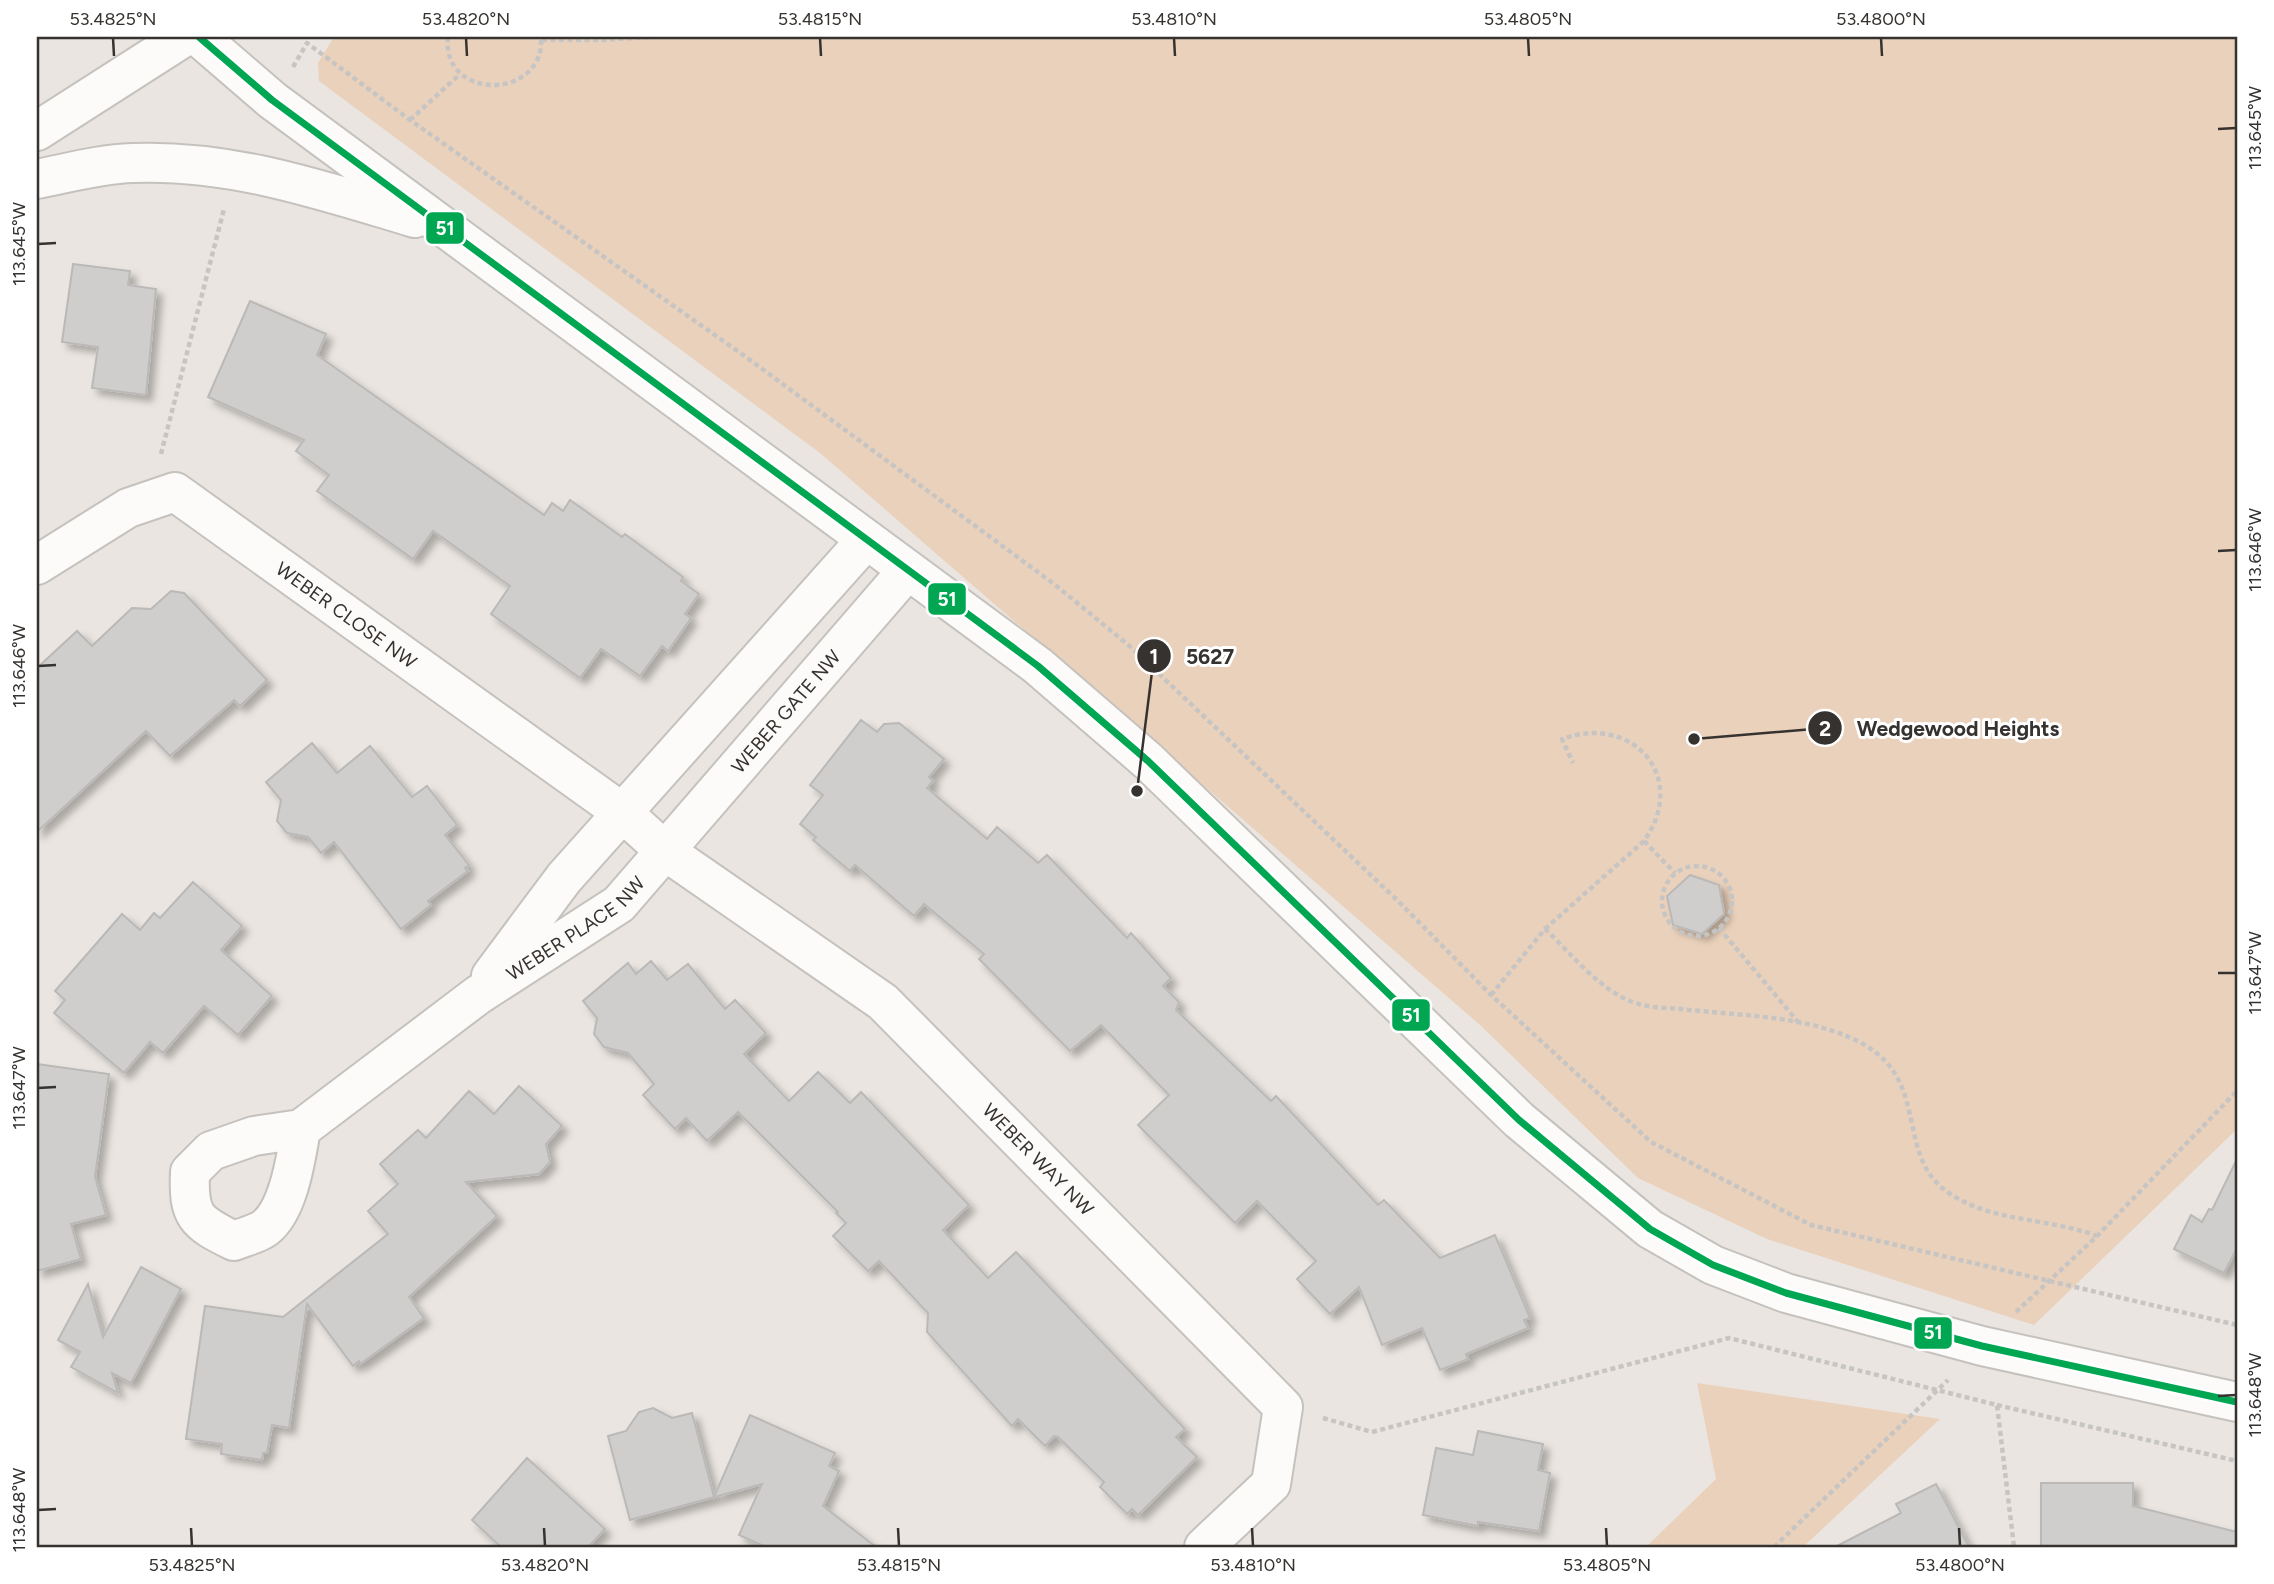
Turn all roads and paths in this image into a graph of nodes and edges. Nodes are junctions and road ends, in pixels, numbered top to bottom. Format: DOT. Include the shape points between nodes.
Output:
graph roads {
  1 [pos="184,37"];
  2 [pos="199,37"];
  3 [pos="448,37"];
  4 [pos="652,37"];
  5 [pos="541,38"];
  6 [pos="460,74"];
  7 [pos="410,120"];
  8 [pos="37,131"];
  9 [pos="37,179"];
  10 [pos="441,225"];
  11 [pos="866,540"];
  12 [pos="37,565"];
  13 [pos="908,571"];
  14 [pos="1573,763"];
  15 [pos="643,831"];
  16 [pos="1644,841"];
  17 [pos="1675,873"];
  18 [pos="1719,928"];
  19 [pos="1545,929"];
  20 [pos="478,995"];
  21 [pos="1492,995"];
  22 [pos="1799,1023"];
  23 [pos="301,1129"];
  24 [pos="2097,1236"];
  25 [pos="2237,1402"];
  26 [pos="1997,1405"];
  27 [pos="1283,1406"];
  28 [pos="2237,1461"];
  29 [pos="1204,1547"];
  30 [pos="2014,1547"];
  1 -- 8 [label="street"];
  2 -- 10 [label="street" via="272,100"];
  3 -- 6 [label="path" via="450,56"];
  4 -- 5 [label="path"];
  5 -- 6 [label="path" via="536,62 513,83 482,85"];
  6 -- 7 [label="path"];
  9 -- 10 [label="street" via="131,163 235,169 293,181"];
  10 -- 11 [label="street"];
  11 -- 13 [label="street"];
  11 -- 15 [label="street"];
  12 -- 15 [label="street, WEBER CLOSE NW" via="128,508 175,492"];
  13 -- 15 [label="street, WEBER GATE NW"];
  13 -- 25 [label="street" via="1038,666 1148,761 1518,1120 1650,1229 1713,1265 1786,1293 1983,1346"];
  14 -- 16 [label="path" via="1562,739 1587,733 1628,739 1645,752 1661,792 1655,826"];
  15 -- 20 [label="street, WEBER PLACE NW" via="564,878"];
  15 -- 20 [label="street, WEBER PLACE NW" via="619,904"];
  15 -- 27 [label="street, WEBER WAY NW" via="883,1002"];
  16 -- 17 [label="path"];
  16 -- 19 [label="path"];
  17 -- 18 [label="path" via="1702,865 1722,876 1729,886 1732,909"];
  17 -- 18 [label="path" via="1663,887 1661,898 1667,921 1686,935 1698,937"];
  18 -- 22 [label="path"];
  19 -- 21 [label="path"];
  19 -- 22 [label="path" via="1613,992 1639,1004"];
  20 -- 23 [label="street, WEBER PLACE NW"];
  22 -- 24 [label="path" via="1843,1034 1888,1060 1910,1104 1917,1145 1928,1171 1944,1189 1973,1208"];
  26 -- 27 [label="path" via="1729,1338 1372,1432"];
  26 -- 28 [label="path"];
  26 -- 30 [label="path"];
  27 -- 29 [label="street" via="1271,1484"];
}
